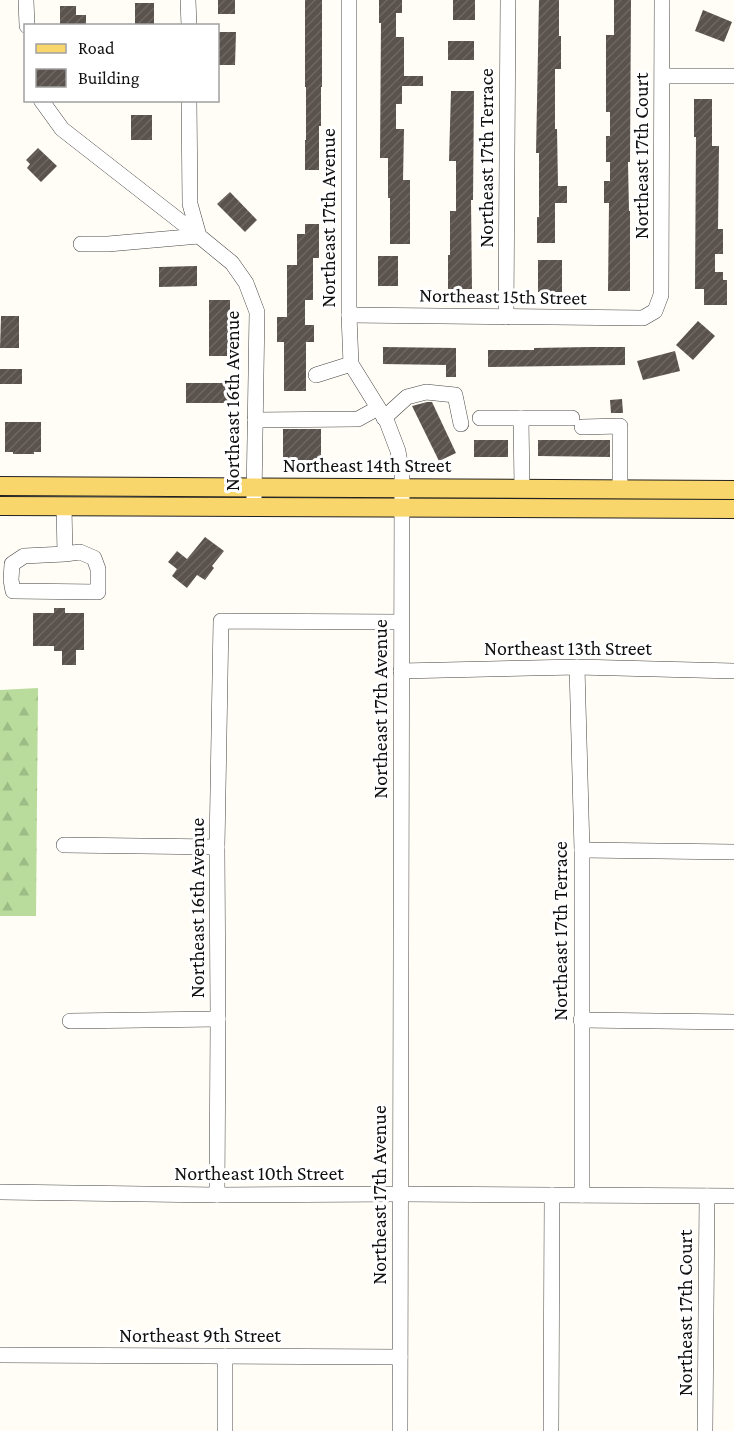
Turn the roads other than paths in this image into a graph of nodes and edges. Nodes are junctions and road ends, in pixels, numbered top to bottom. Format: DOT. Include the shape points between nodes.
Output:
graph roads {
  1 [pos="27,0"];
  2 [pos="189,0"];
  3 [pos="349,0"];
  4 [pos="508,0"];
  5 [pos="662,0"];
  6 [pos="27,24"];
  7 [pos="189,24"];
  8 [pos="663,76"];
  9 [pos="734,76"];
  10 [pos="42,102"];
  11 [pos="189,102"];
  12 [pos="199,236"];
  13 [pos="81,244"];
  14 [pos="655,311"];
  15 [pos="349,315"];
  16 [pos="506,317"];
  17 [pos="351,364"];
  18 [pos="316,375"];
  19 [pos="381,413"];
  20 [pos="480,418"];
  21 [pos="521,418"];
  22 [pos="255,420"];
  23 [pos="461,424"];
  24 [pos="0,486"];
  25 [pos="254,488"];
  26 [pos="402,488"];
  27 [pos="522,488"];
  28 [pos="620,489"];
  29 [pos="734,490"];
  30 [pos="0,506"];
  31 [pos="64,507"];
  32 [pos="254,507"];
  33 [pos="402,508"];
  34 [pos="734,509"];
  35 [pos="64,554"];
  36 [pos="401,622"];
  37 [pos="577,667"];
  38 [pos="401,671"];
  39 [pos="734,671"];
  40 [pos="64,845"];
  41 [pos="217,847"];
  42 [pos="582,850"];
  43 [pos="734,852"];
  44 [pos="218,1019"];
  45 [pos="581,1020"];
  46 [pos="70,1021"];
  47 [pos="734,1022"];
  48 [pos="0,1192"];
  49 [pos="400,1194"];
  50 [pos="217,1195"];
  51 [pos="552,1195"];
  52 [pos="582,1195"];
  53 [pos="707,1196"];
  54 [pos="734,1196"];
  55 [pos="0,1355"];
  56 [pos="225,1356"];
  57 [pos="400,1357"];
  58 [pos="225,1431"];
  59 [pos="400,1431"];
  60 [pos="552,1431"];
  61 [pos="705,1431"];
  1 -- 6 [label="street"];
  2 -- 7 [label="street"];
  3 -- 15 [label="street, Northeast 17th Avenue"];
  4 -- 16 [label="street, Northeast 17th Terrace"];
  5 -- 8 [label="street, Northeast 17th Court"];
  8 -- 9 [label="street"];
  8 -- 14 [label="street, Northeast 17th Court" via="661,295"];
  10 -- 12 [label="street, Northeast 16th Avenue" via="62,129"];
  11 -- 12 [label="street" via="190,204"];
  12 -- 13 [label="street"];
  12 -- 22 [label="street, Northeast 16th Avenue" via="232,263 246,283 257,312"];
  14 -- 16 [label="street, Northeast 15th Street" via="643,318"];
  15 -- 16 [label="street, Northeast 15th Street"];
  15 -- 17 [label="street, Northeast 17th Avenue"];
  17 -- 18 [label="street"];
  17 -- 19 [label="street, Northeast 17th Avenue"];
  19 -- 22 [label="street" via="358,419"];
  19 -- 23 [label="street" via="407,397 426,392 455,396"];
  19 -- 26 [label="street, Northeast 17th Avenue" via="399,451"];
  20 -- 21 [label="street"];
  21 -- 27 [label="street"];
  21 -- 28 [label="street" via="620,426"];
  22 -- 25 [label="street, Northeast 16th Avenue"];
  24 -- 25 [label="main road, Northeast 14th Street"];
  25 -- 26 [label="main road, Northeast 14th Street"];
  25 -- 32 [label="street, Northeast 16th Avenue"];
  26 -- 27 [label="main road, Northeast 14th Street"];
  26 -- 33 [label="street, Northeast 17th Avenue"];
  27 -- 28 [label="main road, Northeast 14th Street"];
  28 -- 29 [label="main road, Northeast 14th Street"];
  30 -- 31 [label="main road"];
  31 -- 32 [label="main road"];
  31 -- 35 [label="street"];
  32 -- 33 [label="main road"];
  33 -- 34 [label="main road"];
  33 -- 36 [label="street, Northeast 17th Avenue"];
  35 -- 35 [label="street" via="80,552 94,558 98,592 13,591 12,564 24,556"];
  36 -- 38 [label="street, Northeast 17th Avenue"];
  36 -- 41 [label="street, Northeast 16th Avenue" via="221,621"];
  37 -- 38 [label="street, Northeast 13th Street"];
  37 -- 39 [label="street, Northeast 13th Street"];
  37 -- 42 [label="street, Northeast 17th Terrace"];
  38 -- 49 [label="street, Northeast 17th Avenue"];
  40 -- 41 [label="street"];
  41 -- 44 [label="street, Northeast 16th Avenue"];
  42 -- 43 [label="street"];
  42 -- 45 [label="street, Northeast 17th Terrace"];
  44 -- 46 [label="street"];
  44 -- 50 [label="street, Northeast 16th Avenue"];
  45 -- 47 [label="street"];
  45 -- 52 [label="street, Northeast 17th Terrace"];
  48 -- 50 [label="street, Northeast 10th Street"];
  49 -- 50 [label="street, Northeast 10th Street"];
  49 -- 51 [label="street, Northeast 10th Street"];
  49 -- 57 [label="street, Northeast 17th Avenue"];
  51 -- 52 [label="street, Northeast 10th Street"];
  51 -- 60 [label="street"];
  52 -- 53 [label="street, Northeast 10th Street"];
  53 -- 54 [label="street, Northeast 10th Street"];
  53 -- 61 [label="street, Northeast 17th Court"];
  55 -- 56 [label="street, Northeast 9th Street"];
  56 -- 57 [label="street, Northeast 9th Street"];
  56 -- 58 [label="street"];
  57 -- 59 [label="street, Northeast 17th Avenue"];
}
